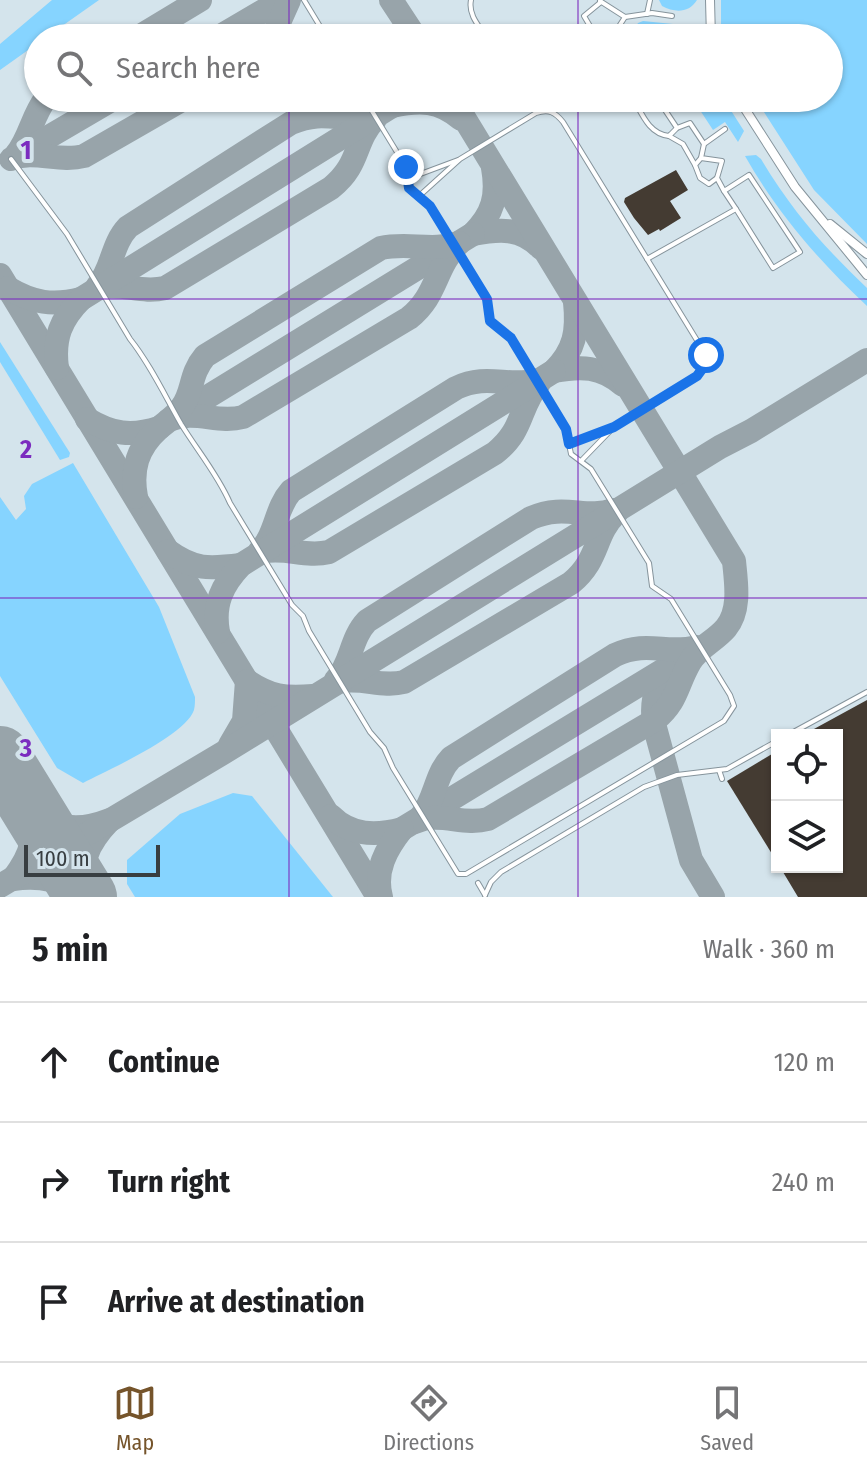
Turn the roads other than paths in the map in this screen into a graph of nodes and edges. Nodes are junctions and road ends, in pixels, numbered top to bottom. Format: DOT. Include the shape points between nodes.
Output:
graph roads {
  1 [pos="304,0"];
  2 [pos="471,0"];
  3 [pos="650,0"];
  4 [pos="710,0"];
  5 [pos="600,1"];
  6 [pos="647,14"];
  7 [pos="672,16"];
  8 [pos="625,17"];
  9 [pos="319,24"];
  10 [pos="478,24"];
  11 [pos="589,24"];
  12 [pos="620,24"];
  13 [pos="711,24"];
  14 [pos="373,112"];
  15 [pos="539,112"];
  16 [pos="551,112"];
  17 [pos="641,112"];
  18 [pos="666,112"];
  19 [pos="747,112"];
  20 [pos="677,128"];
  21 [pos="725,129"];
  22 [pos="669,136"];
  23 [pos="704,144"];
  24 [pos="701,158"];
  25 [pos="11,159"];
  26 [pos="460,159"];
  27 [pos="695,165"];
  28 [pos="717,178"];
  29 [pos="407,179"];
  30 [pos="724,191"];
  31 [pos="418,197"];
  32 [pos="736,209"];
  33 [pos="821,217"];
  34 [pos="867,254"];
  35 [pos="647,259"];
  36 [pos="867,275"];
  37 [pos="614,427"];
  38 [pos="569,444"];
  39 [pos="581,461"];
  40 [pos="867,692"];
  41 [pos="799,729"];
  42 [pos="771,744"];
  43 [pos="719,770"];
  44 [pos="722,779"];
  45 [pos="478,883"];
  46 [pos="486,896"];
  1 -- 9 [label="lane"];
  2 -- 10 [label="lane"];
  3 -- 6 [label="lane"];
  4 -- 13 [label="street"];
  5 -- 8 [label="lane"];
  5 -- 11 [label="lane" via="584,16"];
  6 -- 7 [label="lane"];
  6 -- 8 [label="lane"];
  8 -- 12 [label="lane"];
  14 -- 29 [label="lane" via="406,167"];
  15 -- 26 [label="lane"];
  16 -- 35 [label="lane" via="563,122"];
  17 -- 22 [label="lane" via="659,135"];
  18 -- 20 [label="lane"];
  19 -- 33 [label="street"];
  20 -- 22 [label="lane"];
  20 -- 23 [label="lane" via="690,123"];
  21 -- 23 [label="lane"];
  22 -- 27 [label="lane" via="683,144"];
  23 -- 24 [label="lane"];
  24 -- 27 [label="lane"];
  24 -- 28 [label="lane" via="722,161"];
  25 -- 39 [label="lane" via="67,234 458,874 478,868 724,721 734,706 671,599 652,586 649,563"];
  26 -- 29 [label="lane"];
  26 -- 31 [label="lane"];
  27 -- 28 [label="lane" via="705,183"];
  28 -- 30 [label="lane"];
  29 -- 31 [label="lane"];
  30 -- 32 [label="lane"];
  30 -- 32 [label="lane" via="749,175 800,252 773,268"];
  31 -- 38 [label="lane" via="430,206 487,299 490,321 511,338 566,429"];
  32 -- 35 [label="lane"];
  33 -- 34 [label="street"];
  33 -- 36 [label="street"];
  35 -- 37 [label="lane" via="706,361 697,376"];
  37 -- 38 [label="lane"];
  37 -- 39 [label="lane"];
  38 -- 39 [label="lane" via="571,454"];
  40 -- 41 [label="lane"];
  42 -- 43 [label="lane"];
  43 -- 44 [label="lane"];
  43 -- 46 [label="lane" via="677,775 644,787 501,872"];
  45 -- 46 [label="lane"];
}
